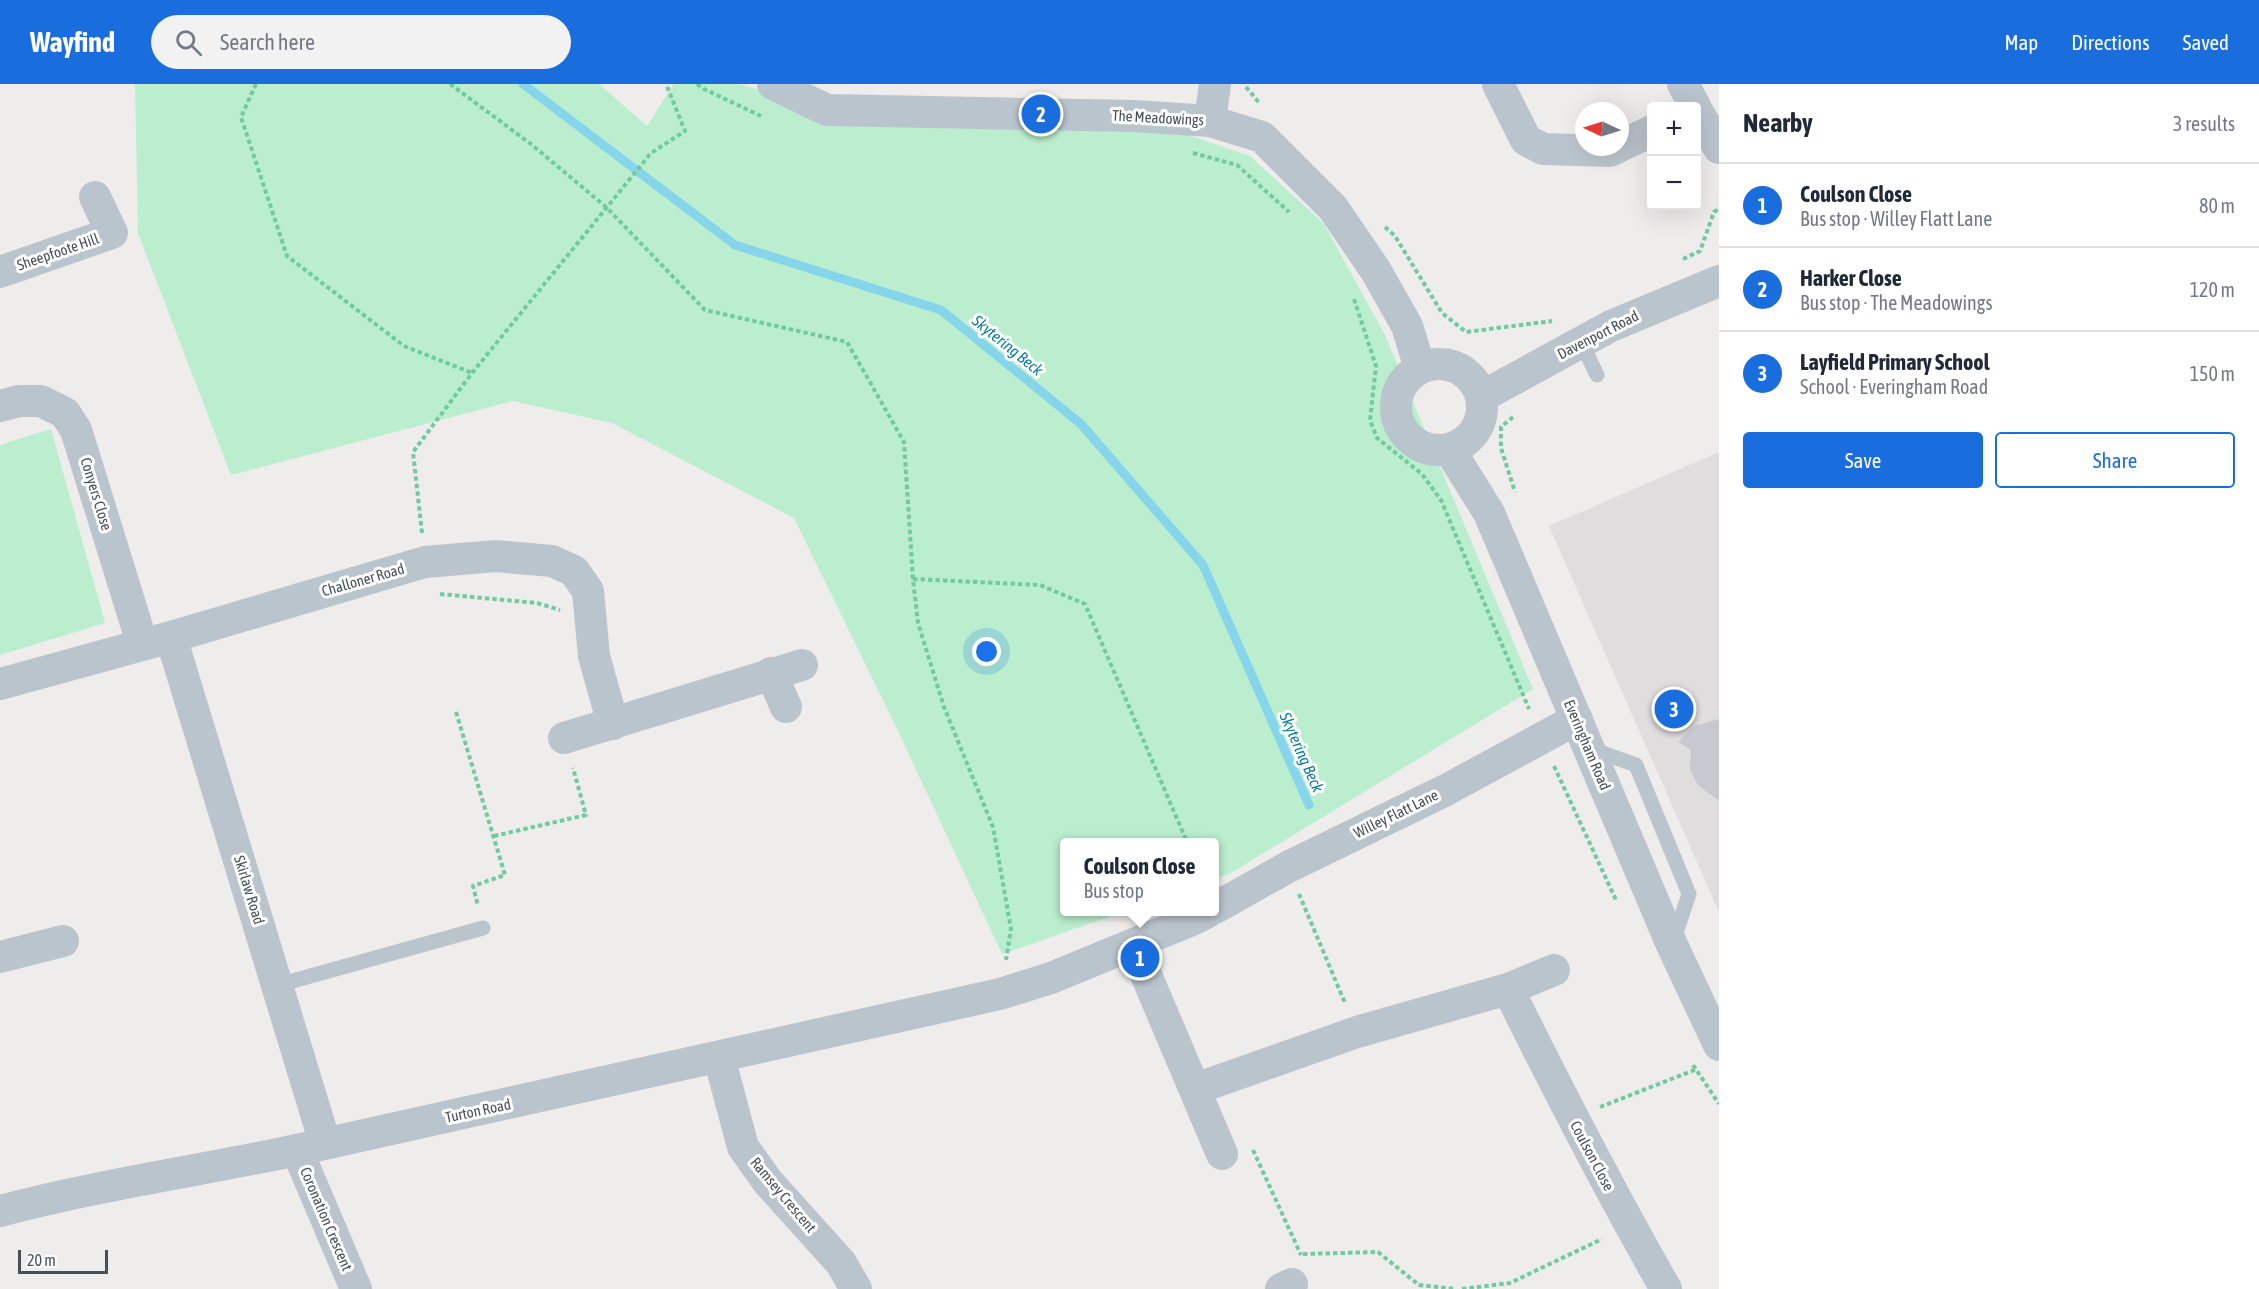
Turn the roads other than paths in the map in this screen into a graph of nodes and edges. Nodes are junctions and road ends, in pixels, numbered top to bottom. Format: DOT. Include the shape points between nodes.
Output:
graph roads {
  1 [pos="773,84"];
  2 [pos="1215,84"];
  3 [pos="1498,84"];
  4 [pos="1683,84"];
  5 [pos="1693,102"];
  6 [pos="1701,117"];
  7 [pos="1210,121"];
  8 [pos="1647,132"];
  9 [pos="1629,141"];
  10 [pos="1719,148"];
  11 [pos="1575,151"];
  12 [pos="95,197"];
  13 [pos="0,272"];
  14 [pos="1719,280"];
  15 [pos="1581,342"];
  16 [pos="1420,368"];
  17 [pos="1597,375"];
  18 [pos="1481,397"];
  19 [pos="0,406"];
  20 [pos="1449,449"];
  21 [pos="157,640"];
  22 [pos="801,665"];
  23 [pos="771,674"];
  24 [pos="0,684"];
  25 [pos="786,707"];
  26 [pos="613,724"];
  27 [pos="1582,734"];
  28 [pos="564,738"];
  29 [pos="1219,906"];
  30 [pos="1200,916"];
  31 [pos="483,927"];
  32 [pos="63,941"];
  33 [pos="0,957"];
  34 [pos="1144,970"];
  35 [pos="1554,970"];
  36 [pos="278,985"];
  37 [pos="1508,989"];
  38 [pos="1713,1040"];
  39 [pos="719,1057"];
  40 [pos="1195,1089"];
  41 [pos="311,1146"];
  42 [pos="1222,1154"];
  43 [pos="0,1211"];
  44 [pos="356,1289"];
  45 [pos="856,1289"];
  46 [pos="1666,1289"];
  1 -- 7 [label="street, The Meadowings" via="827,110"];
  2 -- 7 [label="street"];
  3 -- 11 [label="street" via="1526,140 1543,148"];
  4 -- 5 [label="street"];
  6 -- 10 [label="street"];
  7 -- 16 [label="street, The Meadowings" via="1262,137 1333,208 1407,326"];
  8 -- 9 [label="street"];
  12 -- 13 [label="street, Sheepfoote Hill" via="112,233"];
  14 -- 15 [label="street, Davenport Road"];
  15 -- 17 [label="lane"];
  15 -- 18 [label="street, Davenport Road"];
  16 -- 18 [label="street" via="1439,363 1456,367 1469,376"];
  16 -- 20 [label="street" via="1397,395 1401,428 1416,444 1433,450"];
  18 -- 20 [label="street" via="1476,430 1465,442"];
  19 -- 21 [label="street, Conyers Close" via="41,401 65,413 76,430"];
  20 -- 27 [label="street, Everingham Road" via="1488,513"];
  21 -- 24 [label="street, Challoner Road"];
  21 -- 26 [label="street, Challoner Road" via="425,562 496,556 552,561 574,571 588,591 594,656"];
  21 -- 36 [label="street, Skirlaw Road"];
  22 -- 23 [label="street"];
  23 -- 25 [label="street"];
  23 -- 26 [label="street"];
  26 -- 28 [label="street"];
  27 -- 29 [label="street, Willey Flatt Lane" via="1541,739"];
  27 -- 38 [label="street, Everingham Road"];
  30 -- 39 [label="street, Turton Road" via="1052,978 1000,994"];
  31 -- 36 [label="lane"];
  32 -- 33 [label="street"];
  34 -- 40 [label="street"];
  35 -- 37 [label="street"];
  36 -- 41 [label="street, Skirlaw Road"];
  37 -- 40 [label="street" via="1357,1032"];
  37 -- 46 [label="street, Coulson Close" via="1572,1118"];
  39 -- 41 [label="street, Turton Road"];
  39 -- 45 [label="street, Ramsey Crescent" via="743,1147 768,1182 842,1263"];
  40 -- 42 [label="street"];
  41 -- 43 [label="street, Turton Road"];
  41 -- 44 [label="street, Coronation Crescent"];
}
